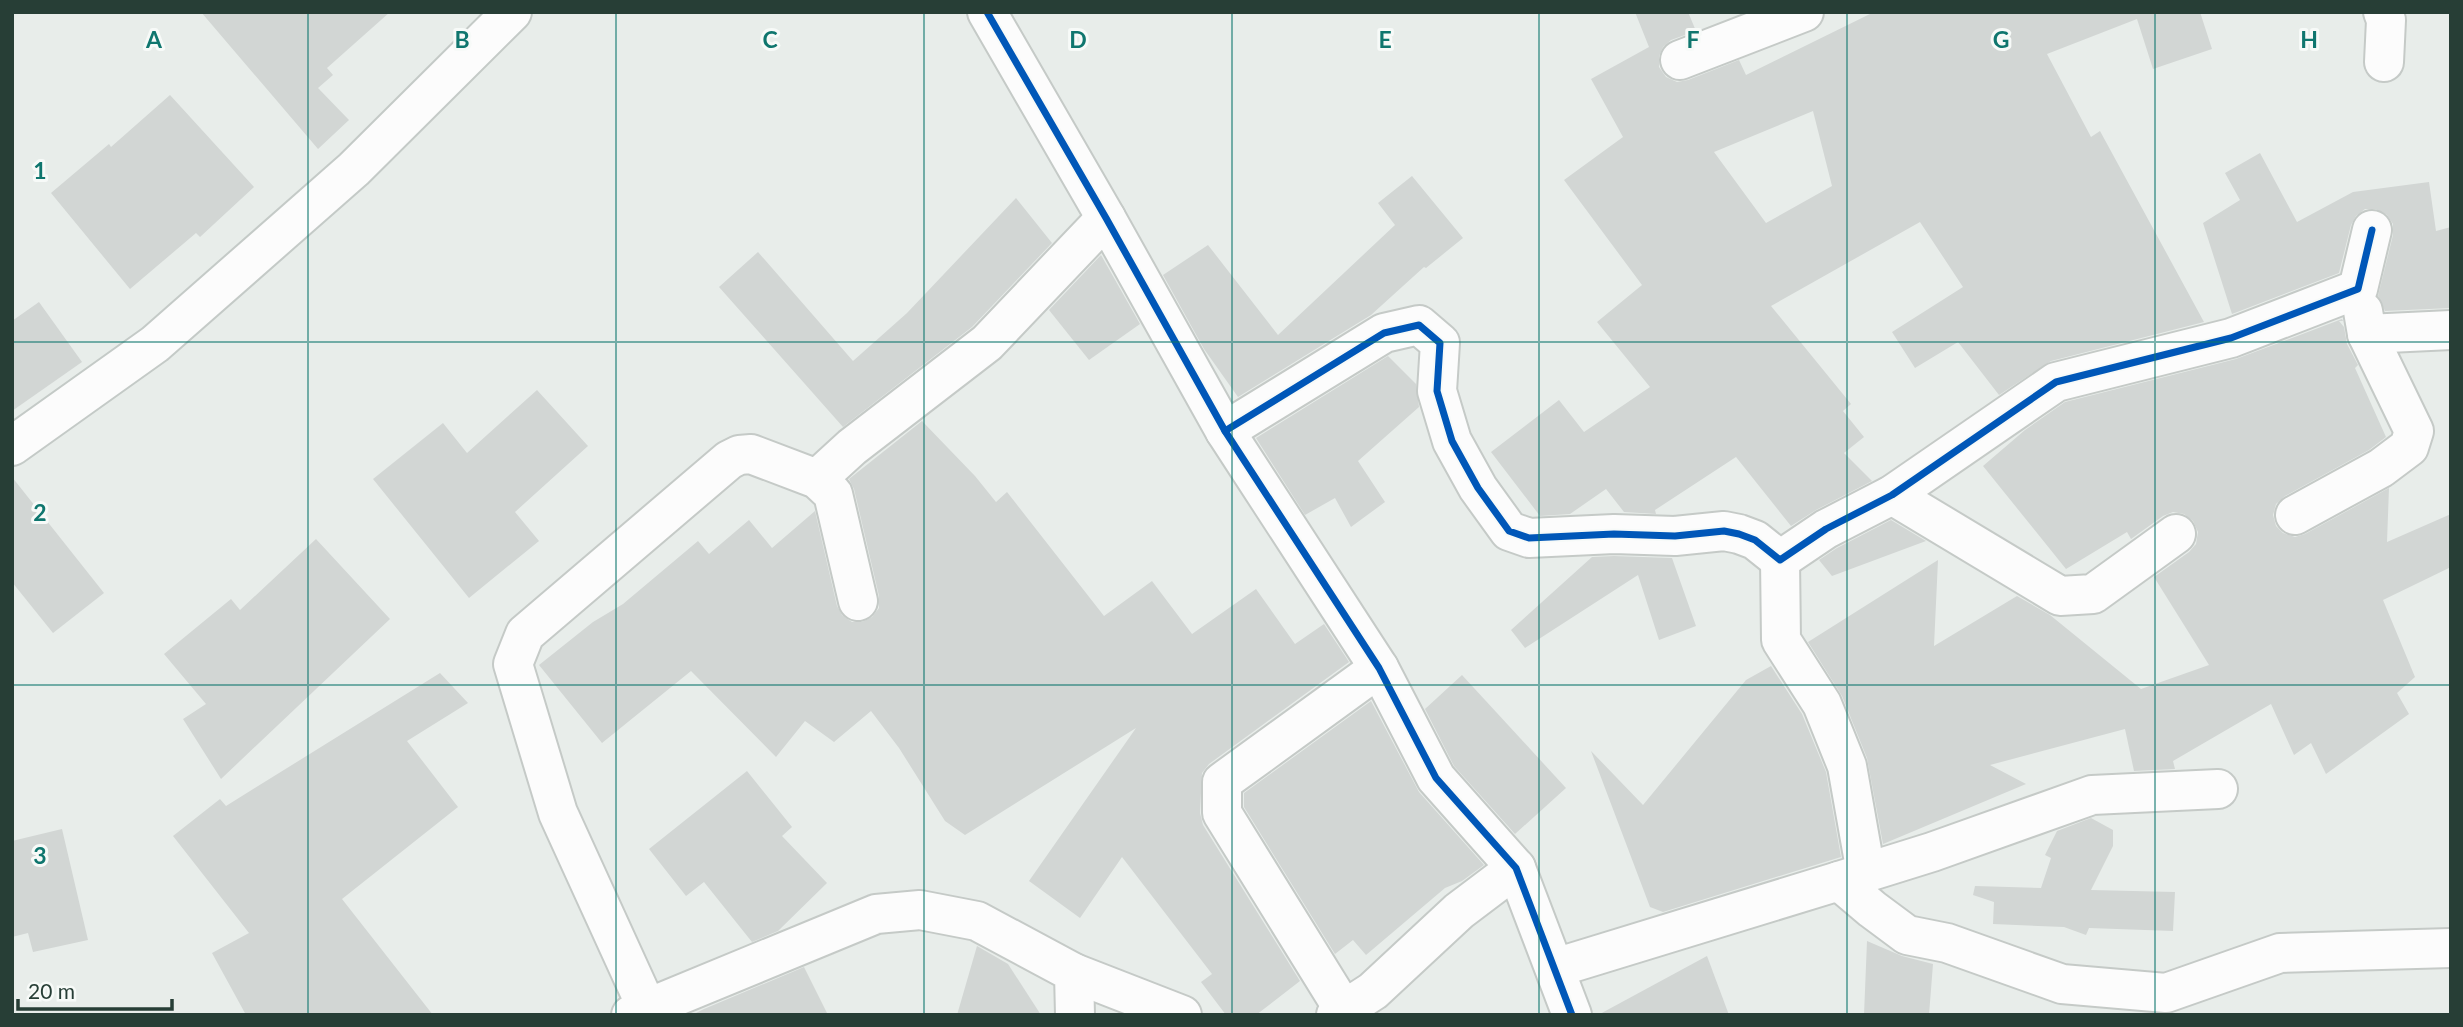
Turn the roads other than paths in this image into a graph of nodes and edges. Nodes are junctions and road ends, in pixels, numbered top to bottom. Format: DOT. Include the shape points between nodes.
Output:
graph roads {
  1 [pos="512,12"];
  2 [pos="987,12"];
  3 [pos="1804,12"];
  4 [pos="2387,15"];
  5 [pos="1679,60"];
  6 [pos="2384,62"];
  7 [pos="1106,218"];
  8 [pos="2372,230"];
  9 [pos="2358,289"];
  10 [pos="2451,330"];
  11 [pos="2367,334"];
  12 [pos="1225,431"];
  13 [pos="12,446"];
  14 [pos="817,479"];
  15 [pos="1892,495"];
  16 [pos="2295,515"];
  17 [pos="2176,534"];
  18 [pos="1780,560"];
  19 [pos="858,601"];
  20 [pos="1379,668"];
  21 [pos="2218,789"];
  22 [pos="1516,868"];
  23 [pos="1853,877"];
  24 [pos="2451,948"];
  25 [pos="1555,968"];
  26 [pos="1074,973"];
  27 [pos="639,1012"];
  28 [pos="1340,1012"];
  29 [pos="1075,1015"];
  30 [pos="1182,1015"];
  31 [pos="1572,1015"];
  1 -- 13 [label="street" via="354,169 155,344"];
  2 -- 7 [label="street"];
  3 -- 5 [label="street"];
  4 -- 6 [label="street"];
  7 -- 12 [label="street"];
  7 -- 14 [label="street" via="987,343"];
  8 -- 9 [label="street"];
  9 -- 11 [label="street"];
  9 -- 15 [label="street" via="2231,338 2056,382"];
  10 -- 11 [label="street"];
  11 -- 16 [label="street" via="2414,431 2409,447 2381,468"];
  12 -- 18 [label="street" via="1384,333 1419,325 1440,343 1437,391 1452,441 1509,531 1529,538 1724,531 1755,540"];
  12 -- 20 [label="street"];
  14 -- 19 [label="street" via="832,494"];
  14 -- 27 [label="street" via="751,454 729,460 525,634 513,664 558,813"];
  15 -- 17 [label="street" via="2060,596 2093,594"];
  15 -- 18 [label="street" via="1826,529"];
  18 -- 23 [label="street" via="1781,640 1822,704 1847,766"];
  20 -- 22 [label="street" via="1436,778"];
  20 -- 28 [label="street" via="1222,782 1222,813"];
  21 -- 23 [label="street" via="2092,795"];
  22 -- 25 [label="street"];
  22 -- 28 [label="street" via="1459,911 1373,991"];
  23 -- 24 [label="street" via="1872,909 1908,935 1947,943 2062,984 2166,993 2280,953"];
  23 -- 25 [label="street"];
  25 -- 31 [label="street"];
  26 -- 27 [label="street" via="977,921 920,909 876,914"];
  26 -- 29 [label="street"];
  26 -- 30 [label="street"];
}
